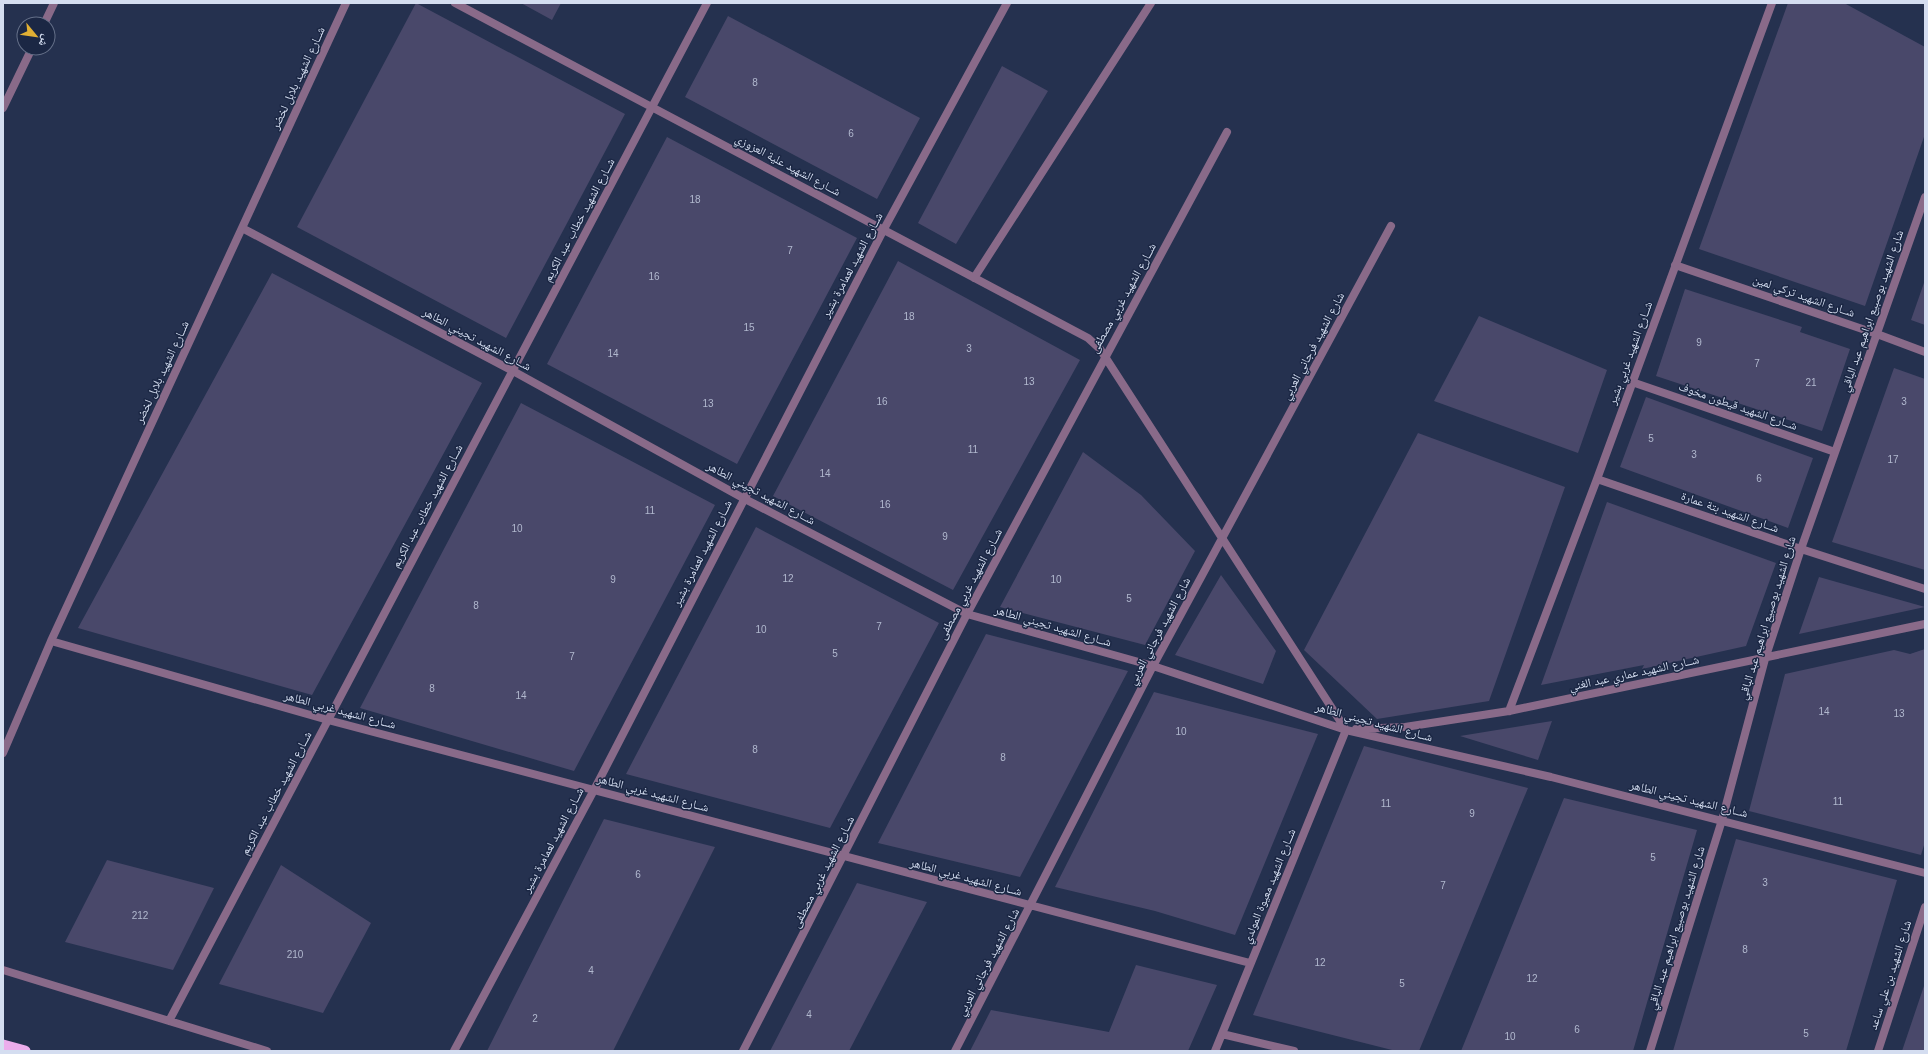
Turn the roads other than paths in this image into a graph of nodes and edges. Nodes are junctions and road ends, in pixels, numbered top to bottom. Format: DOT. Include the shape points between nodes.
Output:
graph roads {
  1 [pos="54,3"];
  2 [pos="346,3"];
  3 [pos="455,3"];
  4 [pos="707,3"];
  5 [pos="1007,3"];
  6 [pos="1151,3"];
  7 [pos="1772,3"];
  8 [pos="48,16"];
  9 [pos="28,56"];
  10 [pos="652,107"];
  11 [pos="3,108"];
  12 [pos="1227,132"];
  13 [pos="1925,197"];
  14 [pos="1391,226"];
  15 [pos="242,228"];
  16 [pos="884,229"];
  17 [pos="1675,265"];
  18 [pos="974,278"];
  19 [pos="1877,334"];
  20 [pos="1925,352"];
  21 [pos="1104,357"];
  22 [pos="513,371"];
  23 [pos="1632,382"];
  24 [pos="1835,452"];
  25 [pos="1597,479"];
  26 [pos="743,498"];
  27 [pos="1222,539"];
  28 [pos="1801,549"];
  29 [pos="1925,589"];
  30 [pos="967,614"];
  31 [pos="1925,624"];
  32 [pos="51,641"];
  33 [pos="1765,658"];
  34 [pos="1153,666"];
  35 [pos="1509,711"];
  36 [pos="328,720"];
  37 [pos="1346,730"];
  38 [pos="3,753"];
  39 [pos="594,790"];
  40 [pos="1722,820"];
  41 [pos="844,857"];
  42 [pos="1925,873"];
  43 [pos="1031,906"];
  44 [pos="1925,907"];
  45 [pos="1250,963"];
  46 [pos="3,970"];
  47 [pos="169,1021"];
  48 [pos="1222,1034"];
  49 [pos="3,1045"];
  50 [pos="25,1051"];
  51 [pos="267,1051"];
  52 [pos="454,1051"];
  53 [pos="743,1051"];
  54 [pos="954,1051"];
  55 [pos="1215,1051"];
  56 [pos="1294,1051"];
  57 [pos="1650,1051"];
  58 [pos="1878,1051"];
  1 -- 8 [label="street"];
  2 -- 15 [label="street, شــارع الشهيد بلابل لخضر"];
  3 -- 10 [label="street, شــارع الشهيد علية العزوزي"];
  4 -- 10 [label="street, شــارع الشهيد خطاب عبد الكريم"];
  5 -- 16 [label="street, شــارع الشهيد لعمامرة بشير"];
  6 -- 18 [label="street"];
  7 -- 17 [label="street, شــارع الشهيد غربي بشير"];
  9 -- 11 [label="street"];
  10 -- 16 [label="street, شــارع الشهيد علية العزوزي"];
  10 -- 22 [label="street, شــارع الشهيد خطاب عبد الكريم"];
  12 -- 21 [label="street, شــارع الشهيد غربي مصطفى"];
  13 -- 19 [label="street, شارع الشهيد بوصبيع ابراهيم عبد الباقي"];
  14 -- 27 [label="street, شارع الشهيد فرجاني العربي"];
  15 -- 22 [label="street, شــارع الشهيد تجيني الطاهر"];
  15 -- 32 [label="street, شــارع الشهيد بلابل لخضر"];
  16 -- 18 [label="street, شــارع الشهيد علية العزوزي"];
  16 -- 26 [label="street, شــارع الشهيد لعمامرة بشير"];
  17 -- 19 [label="street, شــارع الشهيد تركي لمين"];
  17 -- 23 [label="street, شــارع الشهيد غربي بشير"];
  18 -- 21 [label="street, شــارع الشهيد علية العزوزي" via="1088,338 1100,349"];
  19 -- 20 [label="street, شــارع الشهيد تركي لمين"];
  19 -- 24 [label="street, شارع الشهيد بوصبيع ابراهيم عبد الباقي"];
  21 -- 27 [label="street, شــارع الشهيد علية العزوزي"];
  21 -- 30 [label="street, شــارع الشهيد غربي مصطفى"];
  22 -- 26 [label="street, شــارع الشهيد تجيني الطاهر"];
  22 -- 36 [label="street, شــارع الشهيد خطاب عبد الكريم"];
  23 -- 24 [label="street, شــارع الشهيد قيطون مخوف"];
  23 -- 25 [label="street, شــارع الشهيد غربي بشير"];
  24 -- 28 [label="street, شارع الشهيد بوصبيع ابراهيم عبد الباقي"];
  25 -- 28 [label="street, شــارع الشهيد بتة عمارة"];
  25 -- 35 [label="street, شــارع الشهيد غربي بشير"];
  26 -- 30 [label="street, شــارع الشهيد تجيني الطاهر"];
  26 -- 39 [label="street, شــارع الشهيد لعمامرة بشير"];
  27 -- 34 [label="street, شارع الشهيد فرجاني العربي"];
  27 -- 37 [label="street, شــارع الشهيد علية العزوزي"];
  28 -- 29 [label="street, شــارع الشهيد بتة عمارة"];
  28 -- 33 [label="street, شارع الشهيد بوصبيع ابراهيم عبد الباقي"];
  30 -- 34 [label="street, شــارع الشهيد تجيني الطاهر"];
  30 -- 41 [label="street, شــارع الشهيد غربي مصطفى"];
  31 -- 33 [label="street, شــارع الشهيد عماري عبد الغني"];
  32 -- 36 [label="street, شــارع الشهيد غربي الطاهر"];
  32 -- 38 [label="street, شــارع الشهيد بلابل لخضر"];
  33 -- 35 [label="street, شــارع الشهيد عماري عبد الغني"];
  33 -- 40 [label="street, شارع الشهيد بوصبيع ابراهيم عبد الباقي"];
  34 -- 37 [label="street, شــارع الشهيد تجيني الطاهر"];
  34 -- 43 [label="street, شارع الشهيد فرجاني العربي"];
  35 -- 37 [label="street, شــارع الشهيد عماري عبد الغني" via="1405,727"];
  36 -- 39 [label="street, شــارع الشهيد غربي الطاهر"];
  36 -- 47 [label="street, شــارع الشهيد خطاب عبد الكريم"];
  37 -- 40 [label="street, شــارع الشهيد تجيني الطاهر" via="1551,777"];
  37 -- 45 [label="street, شــارع الشهيد معيوة المولدي"];
  39 -- 41 [label="street, شــارع الشهيد غربي الطاهر"];
  39 -- 52 [label="street, شــارع الشهيد لعمامرة بشير"];
  40 -- 42 [label="street, شــارع الشهيد تجيني الطاهر"];
  40 -- 57 [label="street, شارع الشهيد بوصبيع ابراهيم عبد الباقي"];
  41 -- 43 [label="street, شــارع الشهيد غربي الطاهر"];
  41 -- 53 [label="street, شــارع الشهيد غربي مصطفى"];
  43 -- 45 [label="street, شــارع الشهيد غربي الطاهر"];
  43 -- 54 [label="street, شارع الشهيد فرجاني العربي"];
  44 -- 58 [label="street, شارع الشهيد بن علي ساعد"];
  45 -- 48 [label="street, شــارع الشهيد معيوة المولدي"];
  46 -- 47 [label="street"];
  47 -- 51 [label="street"];
  48 -- 55 [label="street, شــارع الشهيد معيوة المولدي"];
  48 -- 56 [label="street"];
  49 -- 50 [label="highway"];
}
